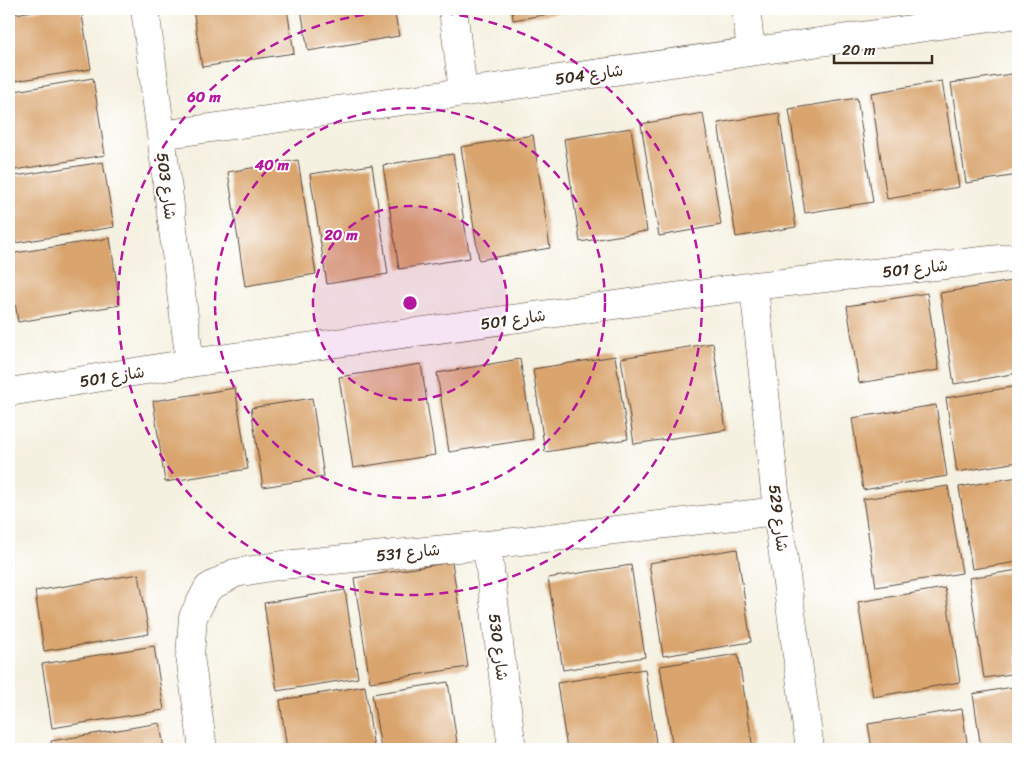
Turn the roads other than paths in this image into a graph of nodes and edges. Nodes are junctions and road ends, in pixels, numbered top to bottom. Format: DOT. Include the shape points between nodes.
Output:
graph roads {
  1 [pos="145,9"];
  2 [pos="453,9"];
  3 [pos="746,9"];
  4 [pos="1018,14"];
  5 [pos="751,52"];
  6 [pos="464,92"];
  7 [pos="161,135"];
  8 [pos="1018,256"];
  9 [pos="754,286"];
  10 [pos="190,363"];
  11 [pos="9,392"];
  12 [pos="777,511"];
  13 [pos="487,545"];
  14 [pos="204,749"];
  15 [pos="512,749"];
  16 [pos="810,749"];
  1 -- 7 [label="street, شارع 503"];
  2 -- 6 [label="street"];
  3 -- 5 [label="street"];
  4 -- 5 [label="street, شارع 504"];
  5 -- 6 [label="street, شارع 504"];
  6 -- 7 [label="street, شارع 504"];
  7 -- 10 [label="street, شارع 503"];
  8 -- 9 [label="street, شارع 501"];
  9 -- 10 [label="street, شارع 501"];
  9 -- 12 [label="street, شارع 529"];
  10 -- 11 [label="street, شارع 501"];
  12 -- 13 [label="street, شارع 531"];
  12 -- 16 [label="street, شارع 529"];
  13 -- 14 [label="street, شارع 531" via="283,565 235,573 208,588 194,617 190,656"];
  13 -- 15 [label="street, شارع 530"];
}
